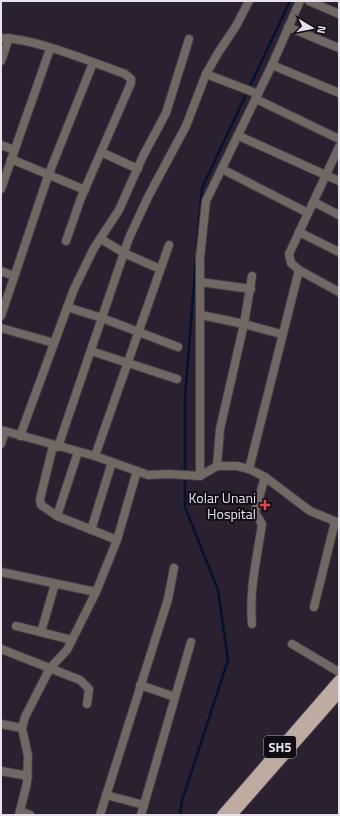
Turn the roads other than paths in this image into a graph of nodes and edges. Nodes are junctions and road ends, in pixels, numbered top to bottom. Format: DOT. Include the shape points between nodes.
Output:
graph roads {
  1 [pos="249,1"];
  2 [pos="300,1"];
  3 [pos="310,1"];
  4 [pos="327,4"];
  5 [pos="339,14"];
  6 [pos="288,28"];
  7 [pos="5,38"];
  8 [pos="189,38"];
  9 [pos="339,48"];
  10 [pos="50,49"];
  11 [pos="1,61"];
  12 [pos="93,63"];
  13 [pos="272,65"];
  14 [pos="206,74"];
  15 [pos="339,93"];
  16 [pos="255,95"];
  17 [pos="239,136"];
  18 [pos="339,139"];
  19 [pos="1,145"];
  20 [pos="339,147"];
  21 [pos="14,150"];
  22 [pos="101,152"];
  23 [pos="11,159"];
  24 [pos="138,169"];
  25 [pos="222,169"];
  26 [pos="48,176"];
  27 [pos="327,176"];
  28 [pos="339,181"];
  29 [pos="1,189"];
  30 [pos="85,190"];
  31 [pos="314,202"];
  32 [pos="308,213"];
  33 [pos="339,215"];
  34 [pos="299,232"];
  35 [pos="101,240"];
  36 [pos="66,241"];
  37 [pos="169,245"];
  38 [pos="339,252"];
  39 [pos="124,253"];
  40 [pos="160,269"];
  41 [pos="299,270"];
  42 [pos="1,271"];
  43 [pos="14,276"];
  44 [pos="252,276"];
  45 [pos="200,282"];
  46 [pos="250,289"];
  47 [pos="339,292"];
  48 [pos="67,307"];
  49 [pos="201,315"];
  50 [pos="1,316"];
  51 [pos="102,318"];
  52 [pos="244,324"];
  53 [pos="1,328"];
  54 [pos="138,332"];
  55 [pos="281,334"];
  56 [pos="54,343"];
  57 [pos="178,347"];
  58 [pos="91,351"];
  59 [pos="127,363"];
  60 [pos="177,379"];
  61 [pos="3,430"];
  62 [pos="20,436"];
  63 [pos="1,444"];
  64 [pos="55,446"];
  65 [pos="78,452"];
  66 [pos="95,456"];
  67 [pos="112,462"];
  68 [pos="217,466"];
  69 [pos="249,469"];
  70 [pos="136,471"];
  71 [pos="198,475"];
  72 [pos="264,477"];
  73 [pos="58,516"];
  74 [pos="337,522"];
  75 [pos="91,530"];
  76 [pos="117,540"];
  77 [pos="174,568"];
  78 [pos="1,572"];
  79 [pos="55,584"];
  80 [pos="96,592"];
  81 [pos="314,607"];
  82 [pos="252,624"];
  83 [pos="16,626"];
  84 [pos="41,632"];
  85 [pos="72,640"];
  86 [pos="191,642"];
  87 [pos="292,644"];
  88 [pos="1,649"];
  89 [pos="50,668"];
  90 [pos="339,672"];
  91 [pos="339,680"];
  92 [pos="140,685"];
  93 [pos="339,693"];
  94 [pos="175,697"];
  95 [pos="87,704"];
  96 [pos="1,724"];
  97 [pos="22,728"];
  98 [pos="1,771"];
  99 [pos="28,776"];
  100 [pos="106,795"];
  101 [pos="144,805"];
  102 [pos="20,813"];
  103 [pos="30,815"];
  104 [pos="100,815"];
  105 [pos="141,815"];
  106 [pos="222,815"];
  107 [pos="232,815"];
  1 -- 14 [label="street"];
  2 -- 6 [label="street"];
  3 -- 4 [label="street"];
  4 -- 5 [label="street"];
  6 -- 9 [label="street"];
  6 -- 13 [label="street"];
  7 -- 10 [label="street"];
  7 -- 11 [label="street"];
  8 -- 24 [label="street" via="166,113"];
  10 -- 12 [label="street"];
  10 -- 21 [label="street"];
  12 -- 22 [label="street" via="128,75 131,83"];
  12 -- 26 [label="street"];
  13 -- 15 [label="street"];
  13 -- 16 [label="street"];
  14 -- 16 [label="street"];
  14 -- 39 [label="street" via="186,126 148,198"];
  16 -- 17 [label="street"];
  16 -- 18 [label="street"];
  17 -- 25 [label="street"];
  17 -- 27 [label="street"];
  19 -- 21 [label="street"];
  20 -- 27 [label="street"];
  21 -- 23 [label="street"];
  22 -- 24 [label="street"];
  22 -- 30 [label="street"];
  23 -- 26 [label="street"];
  23 -- 29 [label="street"];
  24 -- 35 [label="street" via="119,210"];
  25 -- 32 [label="street"];
  25 -- 45 [label="street" via="206,201"];
  26 -- 30 [label="street"];
  26 -- 43 [label="street"];
  27 -- 28 [label="street"];
  27 -- 31 [label="street"];
  30 -- 36 [label="street"];
  31 -- 32 [label="street"];
  31 -- 33 [label="street"];
  32 -- 34 [label="street"];
  34 -- 38 [label="street"];
  34 -- 41 [label="street" via="289,254 291,263"];
  35 -- 39 [label="street"];
  35 -- 48 [label="street" via="83,269"];
  37 -- 40 [label="street"];
  39 -- 40 [label="street"];
  39 -- 51 [label="street"];
  40 -- 54 [label="street"];
  41 -- 47 [label="street"];
  41 -- 55 [label="street"];
  42 -- 43 [label="street"];
  43 -- 50 [label="street"];
  44 -- 46 [label="street"];
  45 -- 46 [label="street"];
  45 -- 49 [label="street"];
  46 -- 52 [label="street"];
  48 -- 51 [label="street"];
  48 -- 56 [label="street"];
  49 -- 52 [label="street"];
  49 -- 71 [label="street"];
  51 -- 54 [label="street"];
  51 -- 58 [label="street"];
  52 -- 55 [label="street"];
  52 -- 68 [label="street" via="220,429"];
  53 -- 56 [label="street"];
  54 -- 57 [label="street"];
  54 -- 59 [label="street"];
  55 -- 69 [label="street"];
  56 -- 62 [label="street"];
  58 -- 59 [label="street"];
  58 -- 64 [label="street"];
  59 -- 60 [label="street"];
  59 -- 66 [label="street"];
  61 -- 62 [label="street"];
  61 -- 63 [label="street"];
  62 -- 64 [label="street"];
  64 -- 65 [label="street"];
  64 -- 73 [label="street" via="40,499 43,508"];
  65 -- 66 [label="street"];
  65 -- 73 [label="street"];
  66 -- 67 [label="street"];
  67 -- 70 [label="street"];
  67 -- 75 [label="street"];
  68 -- 69 [label="street"];
  68 -- 71 [label="street"];
  69 -- 72 [label="street"];
  70 -- 71 [label="street" via="148,475"];
  70 -- 76 [label="street"];
  72 -- 74 [label="street" via="310,511"];
  72 -- 82 [label="street" via="255,512 262,524 252,581"];
  73 -- 75 [label="street"];
  74 -- 81 [label="street"];
  75 -- 76 [label="street"];
  76 -- 80 [label="street"];
  77 -- 92 [label="street" via="168,599"];
  78 -- 79 [label="street"];
  79 -- 80 [label="street"];
  79 -- 84 [label="street"];
  80 -- 85 [label="street"];
  83 -- 84 [label="street"];
  84 -- 85 [label="street"];
  85 -- 89 [label="street" via="67,650"];
  86 -- 94 [label="street"];
  87 -- 90 [label="street"];
  88 -- 89 [label="street"];
  89 -- 95 [label="street" via="86,684 89,689"];
  89 -- 97 [label="street" via="31,703"];
  91 -- 106 [label="main road, SH5"];
  92 -- 94 [label="street"];
  92 -- 100 [label="street"];
  93 -- 107 [label="main road, SH5"];
  94 -- 101 [label="street"];
  96 -- 97 [label="street"];
  97 -- 99 [label="street" via="28,756"];
  98 -- 99 [label="street"];
  99 -- 102 [label="street"];
  100 -- 101 [label="street"];
  100 -- 104 [label="street"];
  101 -- 105 [label="street"];
  102 -- 103 [label="street"];
}
